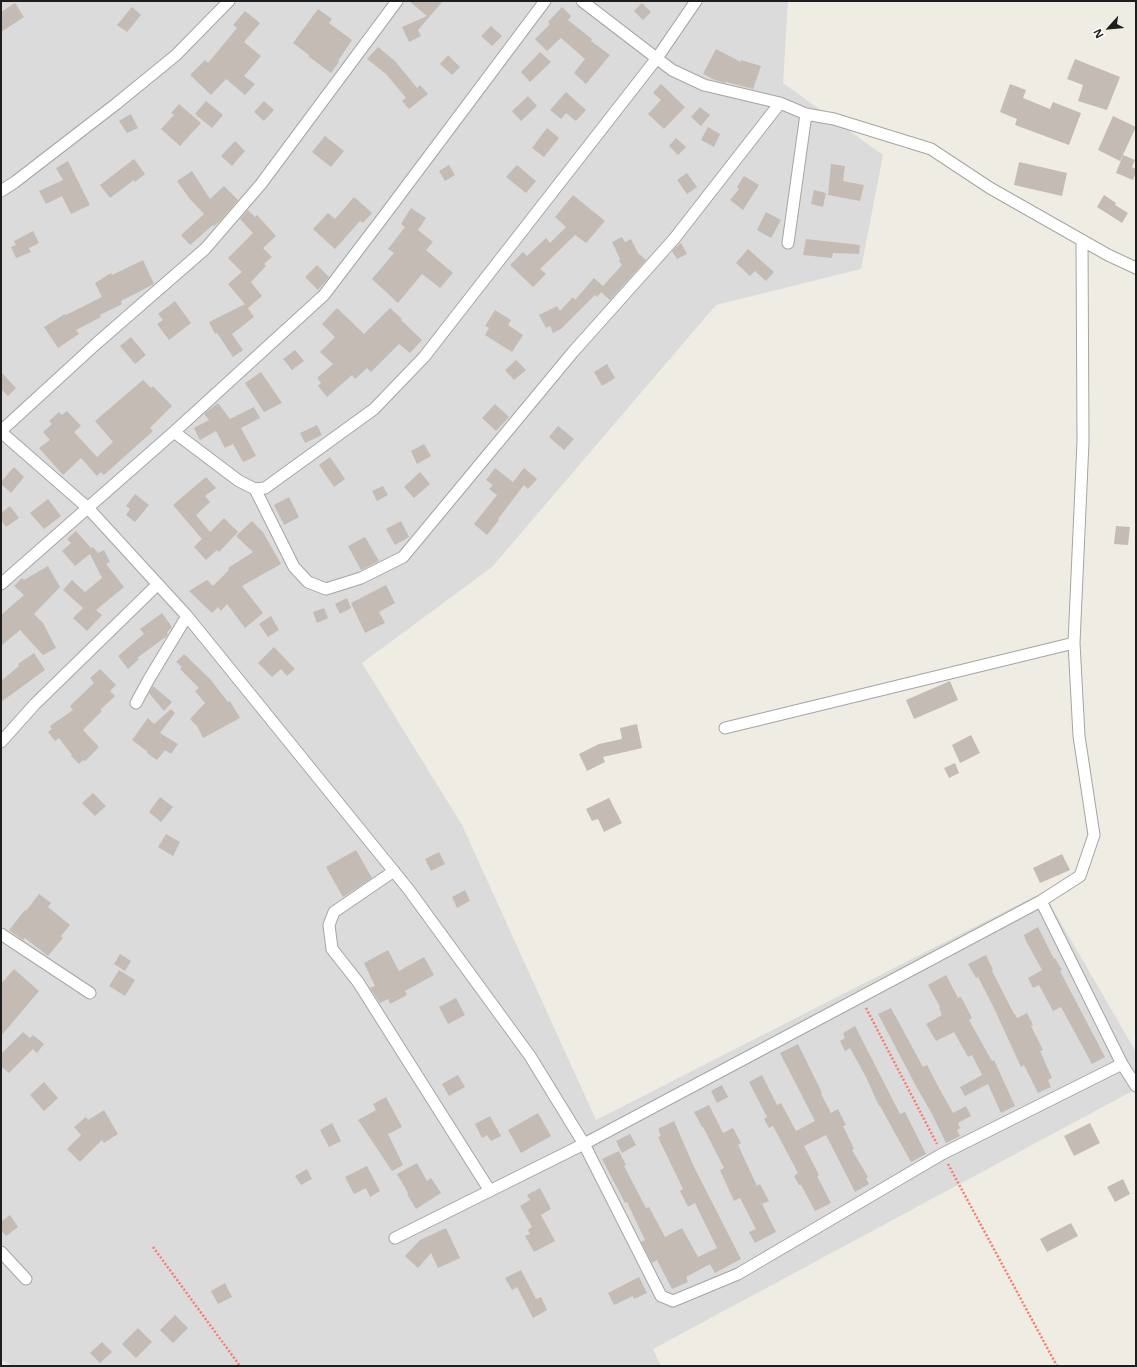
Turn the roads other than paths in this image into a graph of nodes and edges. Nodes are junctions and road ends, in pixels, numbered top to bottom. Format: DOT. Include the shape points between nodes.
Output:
graph roads {
  1 [pos="229,1"];
  2 [pos="397,1"];
  3 [pos="544,1"];
  4 [pos="582,1"];
  5 [pos="696,1"];
  6 [pos="657,58"];
  7 [pos="780,103"];
  8 [pos="806,114"];
  9 [pos="1,191"];
  10 [pos="1082,240"];
  11 [pos="788,243"];
  12 [pos="1136,268"];
  13 [pos="1,431"];
  14 [pos="174,432"];
  15 [pos="255,488"];
  16 [pos="88,508"];
  17 [pos="1,584"];
  18 [pos="158,584"];
  19 [pos="187,616"];
  20 [pos="1074,643"];
  21 [pos="136,703"];
  22 [pos="725,728"];
  23 [pos="5,730"];
  24 [pos="1,742"];
  25 [pos="394,871"];
  26 [pos="1041,901"];
  27 [pos="1,934"];
  28 [pos="90,993"];
  29 [pos="1122,1064"];
  30 [pos="1136,1086"];
  31 [pos="584,1144"];
  32 [pos="490,1191"];
  33 [pos="395,1238"];
  34 [pos="1,1252"];
  35 [pos="26,1279"];
  1 -- 9 [label="street" via="176,55 110,109"];
  2 -- 13 [label="street" via="261,184 205,249"];
  3 -- 14 [label="street" via="324,294"];
  4 -- 6 [label="street"];
  5 -- 6 [label="street"];
  6 -- 7 [label="street" via="672,70 704,85"];
  6 -- 15 [label="street" via="424,357 374,409 265,488"];
  7 -- 8 [label="street"];
  7 -- 15 [label="street" via="674,239 573,352 403,557 361,578 326,590 308,582 294,567"];
  8 -- 10 [label="street" via="834,119 931,149 990,188"];
  8 -- 11 [label="street"];
  10 -- 12 [label="street"];
  10 -- 20 [label="street" via="1083,442"];
  13 -- 16 [label="street"];
  14 -- 15 [label="street" via="239,481"];
  14 -- 16 [label="street"];
  16 -- 17 [label="street"];
  16 -- 18 [label="street"];
  18 -- 19 [label="street"];
  18 -- 23 [label="street"];
  19 -- 21 [label="street"];
  19 -- 25 [label="street"];
  20 -- 22 [label="street"];
  20 -- 26 [label="street" via="1079,736 1094,835 1080,876"];
  23 -- 24 [label="street"];
  25 -- 31 [label="street" via="530,1056"];
  25 -- 32 [label="street" via="334,912 329,925 332,949 358,982"];
  26 -- 29 [label="street"];
  26 -- 31 [label="street"];
  27 -- 28 [label="street"];
  29 -- 30 [label="street"];
  29 -- 31 [label="street" via="942,1154 738,1274 672,1302 661,1296"];
  31 -- 32 [label="street"];
  32 -- 33 [label="street"];
  34 -- 35 [label="street"];
}
